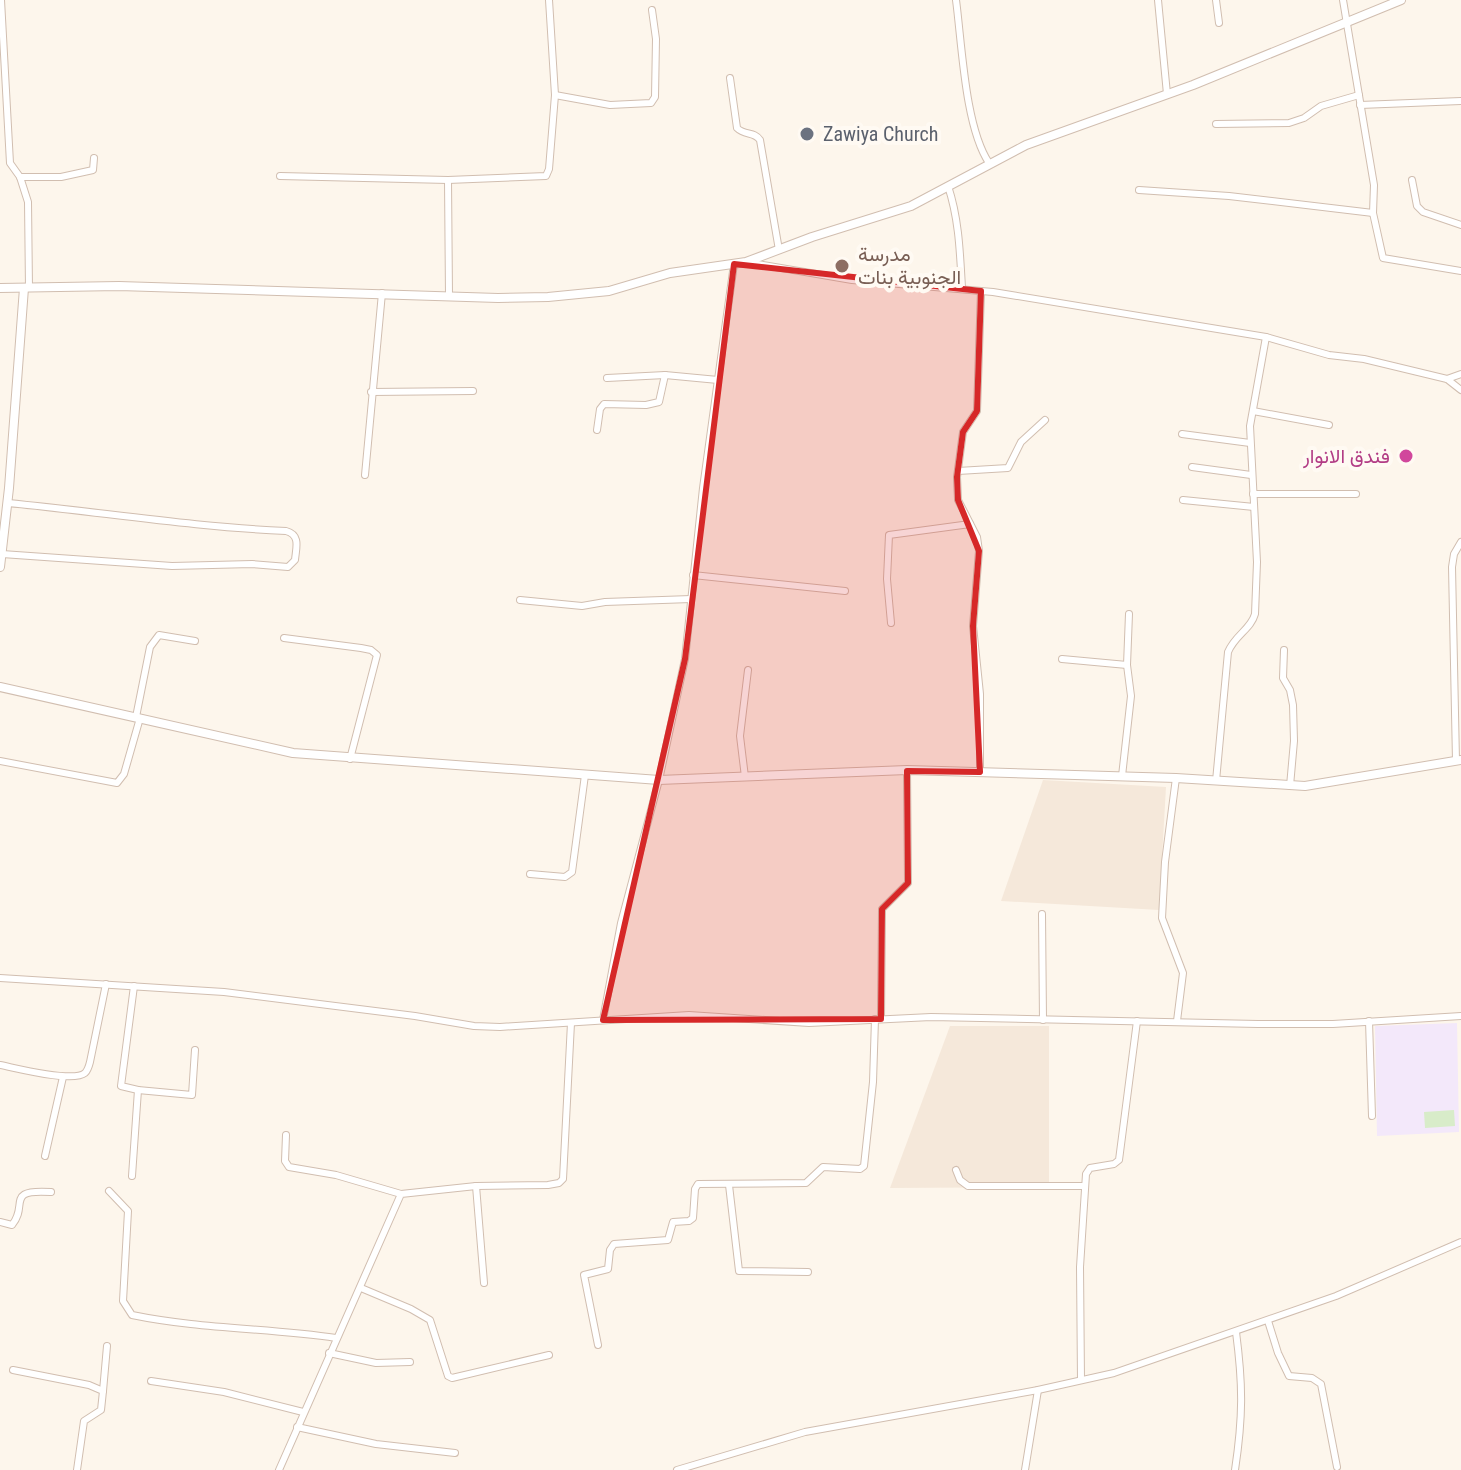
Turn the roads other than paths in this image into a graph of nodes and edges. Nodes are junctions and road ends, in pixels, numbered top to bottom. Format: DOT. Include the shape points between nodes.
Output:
graph roads {
  1 [pos="1,0"];
  2 [pos="549,0"];
  3 [pos="956,0"];
  4 [pos="1158,0"];
  5 [pos="1216,0"];
  6 [pos="1343,0"];
  7 [pos="1401,0"];
  8 [pos="652,10"];
  9 [pos="1348,22"];
  10 [pos="1219,23"];
  11 [pos="730,78"];
  12 [pos="1167,94"];
  13 [pos="555,95"];
  14 [pos="1359,95"];
  15 [pos="1461,101"];
  16 [pos="1360,105"];
  17 [pos="1216,124"];
  18 [pos="0,133"];
  19 [pos="9,133"];
  20 [pos="94,158"];
  21 [pos="989,163"];
  22 [pos="280,176"];
  23 [pos="20,177"];
  24 [pos="448,180"];
  25 [pos="1412,180"];
  26 [pos="948,186"];
  27 [pos="1139,190"];
  28 [pos="1373,213"];
  29 [pos="1461,225"];
  30 [pos="779,250"];
  31 [pos="746,262"];
  32 [pos="734,264"];
  33 [pos="1461,271"];
  34 [pos="0,288"];
  35 [pos="26,288"];
  36 [pos="962,288"];
  37 [pos="981,291"];
  38 [pos="382,293"];
  39 [pos="449,296"];
  40 [pos="1266,337"];
  41 [pos="1461,374"];
  42 [pos="665,375"];
  43 [pos="607,378"];
  44 [pos="1447,379"];
  45 [pos="718,380"];
  46 [pos="1461,390"];
  47 [pos="473,391"];
  48 [pos="371,392"];
  49 [pos="1253,411"];
  50 [pos="1045,420"];
  51 [pos="1329,425"];
  52 [pos="597,430"];
  53 [pos="1182,434"];
  54 [pos="1250,443"];
  55 [pos="1192,467"];
  56 [pos="958,471"];
  57 [pos="365,475"];
  58 [pos="1251,475"];
  59 [pos="5,488"];
  60 [pos="1253,494"];
  61 [pos="1356,494"];
  62 [pos="1183,500"];
  63 [pos="8,503"];
  64 [pos="1254,507"];
  65 [pos="970,524"];
  66 [pos="1461,542"];
  67 [pos="2,554"];
  68 [pos="0,567"];
  69 [pos="693,575"];
  70 [pos="845,591"];
  71 [pos="691,599"];
  72 [pos="520,600"];
  73 [pos="1129,614"];
  74 [pos="891,623"];
  75 [pos="284,638"];
  76 [pos="195,641"];
  77 [pos="1284,650"];
  78 [pos="1062,659"];
  79 [pos="1127,665"];
  80 [pos="748,670"];
  81 [pos="0,687"];
  82 [pos="138,718"];
  83 [pos="350,759"];
  84 [pos="0,761"];
  85 [pos="1459,761"];
  86 [pos="907,770"];
  87 [pos="980,772"];
  88 [pos="585,775"];
  89 [pos="1122,776"];
  90 [pos="745,777"];
  91 [pos="1176,778"];
  92 [pos="659,780"];
  93 [pos="1216,781"];
  94 [pos="1290,786"];
  95 [pos="530,874"];
  96 [pos="1042,914"];
  97 [pos="0,978"];
  98 [pos="106,984"];
  99 [pos="134,986"];
  100 [pos="1461,1016"];
  101 [pos="878,1019"];
  102 [pos="603,1020"];
  103 [pos="1043,1020"];
  104 [pos="1137,1021"];
  105 [pos="1177,1021"];
  106 [pos="1369,1021"];
  107 [pos="571,1023"];
  108 [pos="195,1050"];
  109 [pos="0,1065"];
  110 [pos="63,1077"];
  111 [pos="138,1090"];
  112 [pos="1372,1116"];
  113 [pos="286,1135"];
  114 [pos="45,1156"];
  115 [pos="956,1170"];
  116 [pos="132,1176"];
  117 [pos="729,1185"];
  118 [pos="476,1186"];
  119 [pos="1085,1186"];
  120 [pos="109,1191"];
  121 [pos="51,1192"];
  122 [pos="401,1194"];
  123 [pos="0,1222"];
  124 [pos="1461,1242"];
  125 [pos="808,1272"];
  126 [pos="484,1283"];
  127 [pos="361,1288"];
  128 [pos="1268,1321"];
  129 [pos="1236,1332"];
  130 [pos="336,1338"];
  131 [pos="598,1345"];
  132 [pos="107,1346"];
  133 [pos="329,1353"];
  134 [pos="549,1355"];
  135 [pos="410,1362"];
  136 [pos="13,1370"];
  137 [pos="1081,1380"];
  138 [pos="151,1381"];
  139 [pos="1038,1390"];
  140 [pos="103,1391"];
  141 [pos="303,1412"];
  142 [pos="297,1427"];
  143 [pos="455,1453"];
  144 [pos="1337,1467"];
  145 [pos="77,1470"];
  146 [pos="279,1470"];
  147 [pos="677,1470"];
  148 [pos="1025,1470"];
  149 [pos="1235,1470"];
  1 -- 19 [label="street"];
  2 -- 13 [label="street"];
  3 -- 21 [label="street" via="972,112"];
  4 -- 12 [label="street"];
  5 -- 10 [label="street"];
  6 -- 9 [label="street"];
  7 -- 9 [label="street"];
  8 -- 13 [label="street" via="656,39 651,103 610,105"];
  9 -- 12 [label="street"];
  9 -- 14 [label="street"];
  11 -- 30 [label="street" via="737,128 760,140"];
  12 -- 21 [label="street"];
  13 -- 24 [label="street" via="546,176"];
  14 -- 16 [label="street"];
  14 -- 17 [label="street" via="1289,123"];
  15 -- 16 [label="street"];
  16 -- 28 [label="street" via="1374,185"];
  18 -- 19 [label="street"];
  19 -- 23 [label="street" via="10,163"];
  20 -- 23 [label="street" via="93,170 78,175"];
  21 -- 26 [label="street"];
  22 -- 24 [label="street"];
  23 -- 35 [label="street" via="28,202"];
  24 -- 39 [label="street"];
  25 -- 29 [label="street" via="1423,212"];
  26 -- 30 [label="street" via="911,206"];
  26 -- 36 [label="street" via="959,234"];
  27 -- 28 [label="street"];
  28 -- 33 [label="street" via="1387,260"];
  30 -- 31 [label="street"];
  31 -- 32 [label="street"];
  31 -- 36 [label="street" via="840,278"];
  32 -- 39 [label="street" via="583,294"];
  32 -- 45 [label="street"];
  34 -- 35 [label="street"];
  35 -- 38 [label="street"];
  35 -- 59 [label="street"];
  36 -- 37 [label="street"];
  37 -- 40 [label="street"];
  37 -- 56 [label="street" via="977,411 963,432"];
  38 -- 39 [label="street"];
  38 -- 48 [label="street"];
  40 -- 44 [label="street"];
  40 -- 49 [label="street"];
  41 -- 44 [label="street"];
  42 -- 43 [label="street"];
  42 -- 45 [label="street"];
  42 -- 52 [label="street" via="659,402 604,404"];
  44 -- 46 [label="street"];
  45 -- 69 [label="street"];
  47 -- 48 [label="street"];
  48 -- 57 [label="street"];
  49 -- 51 [label="street"];
  49 -- 54 [label="street"];
  50 -- 56 [label="street" via="1021,442 1008,468"];
  53 -- 54 [label="street"];
  54 -- 58 [label="street"];
  55 -- 58 [label="street"];
  56 -- 65 [label="street" via="958,500"];
  58 -- 60 [label="street"];
  59 -- 63 [label="street"];
  60 -- 61 [label="street"];
  60 -- 64 [label="street"];
  62 -- 64 [label="street"];
  63 -- 67 [label="street"];
  63 -- 67 [label="street" via="293,532 295,560 288,567 172,566"];
  64 -- 93 [label="street" via="1255,614 1228,652"];
  65 -- 74 [label="street" via="889,535"];
  65 -- 87 [label="street" via="979,551 973,626"];
  66 -- 85 [label="street" via="1452,567"];
  67 -- 68 [label="street"];
  69 -- 70 [label="street"];
  69 -- 71 [label="street"];
  71 -- 72 [label="street" via="582,606"];
  71 -- 92 [label="street" via="685,659"];
  73 -- 79 [label="street"];
  75 -- 83 [label="street" via="361,648 377,655"];
  76 -- 82 [label="street" via="159,635 154,639"];
  77 -- 94 [label="street" via="1282,673 1293,717"];
  78 -- 79 [label="street"];
  79 -- 89 [label="street" via="1131,696"];
  80 -- 90 [label="street" via="740,736"];
  81 -- 82 [label="street"];
  82 -- 83 [label="street" via="255,747"];
  82 -- 84 [label="street" via="117,783"];
  83 -- 88 [label="street"];
  85 -- 94 [label="street"];
  86 -- 87 [label="street"];
  86 -- 90 [label="street"];
  86 -- 101 [label="street" via="908,883 882,909"];
  87 -- 89 [label="street"];
  88 -- 92 [label="street"];
  88 -- 95 [label="street" via="572,872 565,877"];
  89 -- 91 [label="street"];
  90 -- 92 [label="street"];
  91 -- 93 [label="street"];
  91 -- 105 [label="street" via="1162,918 1183,973"];
  92 -- 102 [label="street" via="621,923"];
  93 -- 94 [label="street"];
  96 -- 103 [label="street"];
  97 -- 98 [label="street"];
  98 -- 99 [label="street"];
  98 -- 110 [label="street" via="87,1071"];
  99 -- 107 [label="street" via="224,992 474,1026"];
  99 -- 111 [label="street" via="121,1086"];
  100 -- 106 [label="street"];
  101 -- 102 [label="street" via="809,1023 689,1015"];
  101 -- 103 [label="street"];
  101 -- 117 [label="street" via="864,1166 823,1167 806,1183"];
  102 -- 107 [label="street"];
  103 -- 104 [label="street"];
  104 -- 105 [label="street"];
  104 -- 119 [label="street" via="1119,1160 1090,1168"];
  105 -- 106 [label="street"];
  106 -- 112 [label="street"];
  107 -- 118 [label="street" via="563,1179 548,1185"];
  108 -- 111 [label="street" via="192,1095"];
  109 -- 110 [label="street"];
  110 -- 114 [label="street"];
  111 -- 116 [label="street"];
  113 -- 122 [label="street" via="289,1167"];
  115 -- 119 [label="street" via="968,1186"];
  117 -- 125 [label="street" via="739,1271"];
  117 -- 131 [label="street" via="698,1184 693,1218 673,1222 668,1240 614,1244 608,1269 585,1274"];
  118 -- 122 [label="street"];
  118 -- 126 [label="street"];
  119 -- 137 [label="street"];
  120 -- 130 [label="street" via="128,1211 123,1301 132,1315 180,1325"];
  121 -- 123 [label="street" via="25,1194 12,1225"];
  122 -- 127 [label="street"];
  124 -- 128 [label="street"];
  127 -- 130 [label="street"];
  127 -- 134 [label="street" via="430,1320 452,1378"];
  128 -- 129 [label="street"];
  128 -- 144 [label="street" via="1289,1376 1321,1384"];
  129 -- 137 [label="street"];
  129 -- 149 [label="street" via="1243,1404"];
  130 -- 133 [label="street"];
  132 -- 140 [label="street"];
  133 -- 135 [label="street" via="376,1363"];
  133 -- 141 [label="street"];
  136 -- 140 [label="street"];
  137 -- 139 [label="street"];
  138 -- 141 [label="street"];
  139 -- 147 [label="street" via="805,1432"];
  139 -- 148 [label="street"];
  140 -- 145 [label="street" via="101,1410 84,1421"];
  141 -- 142 [label="street"];
  142 -- 143 [label="street"];
  142 -- 146 [label="street"];
}
